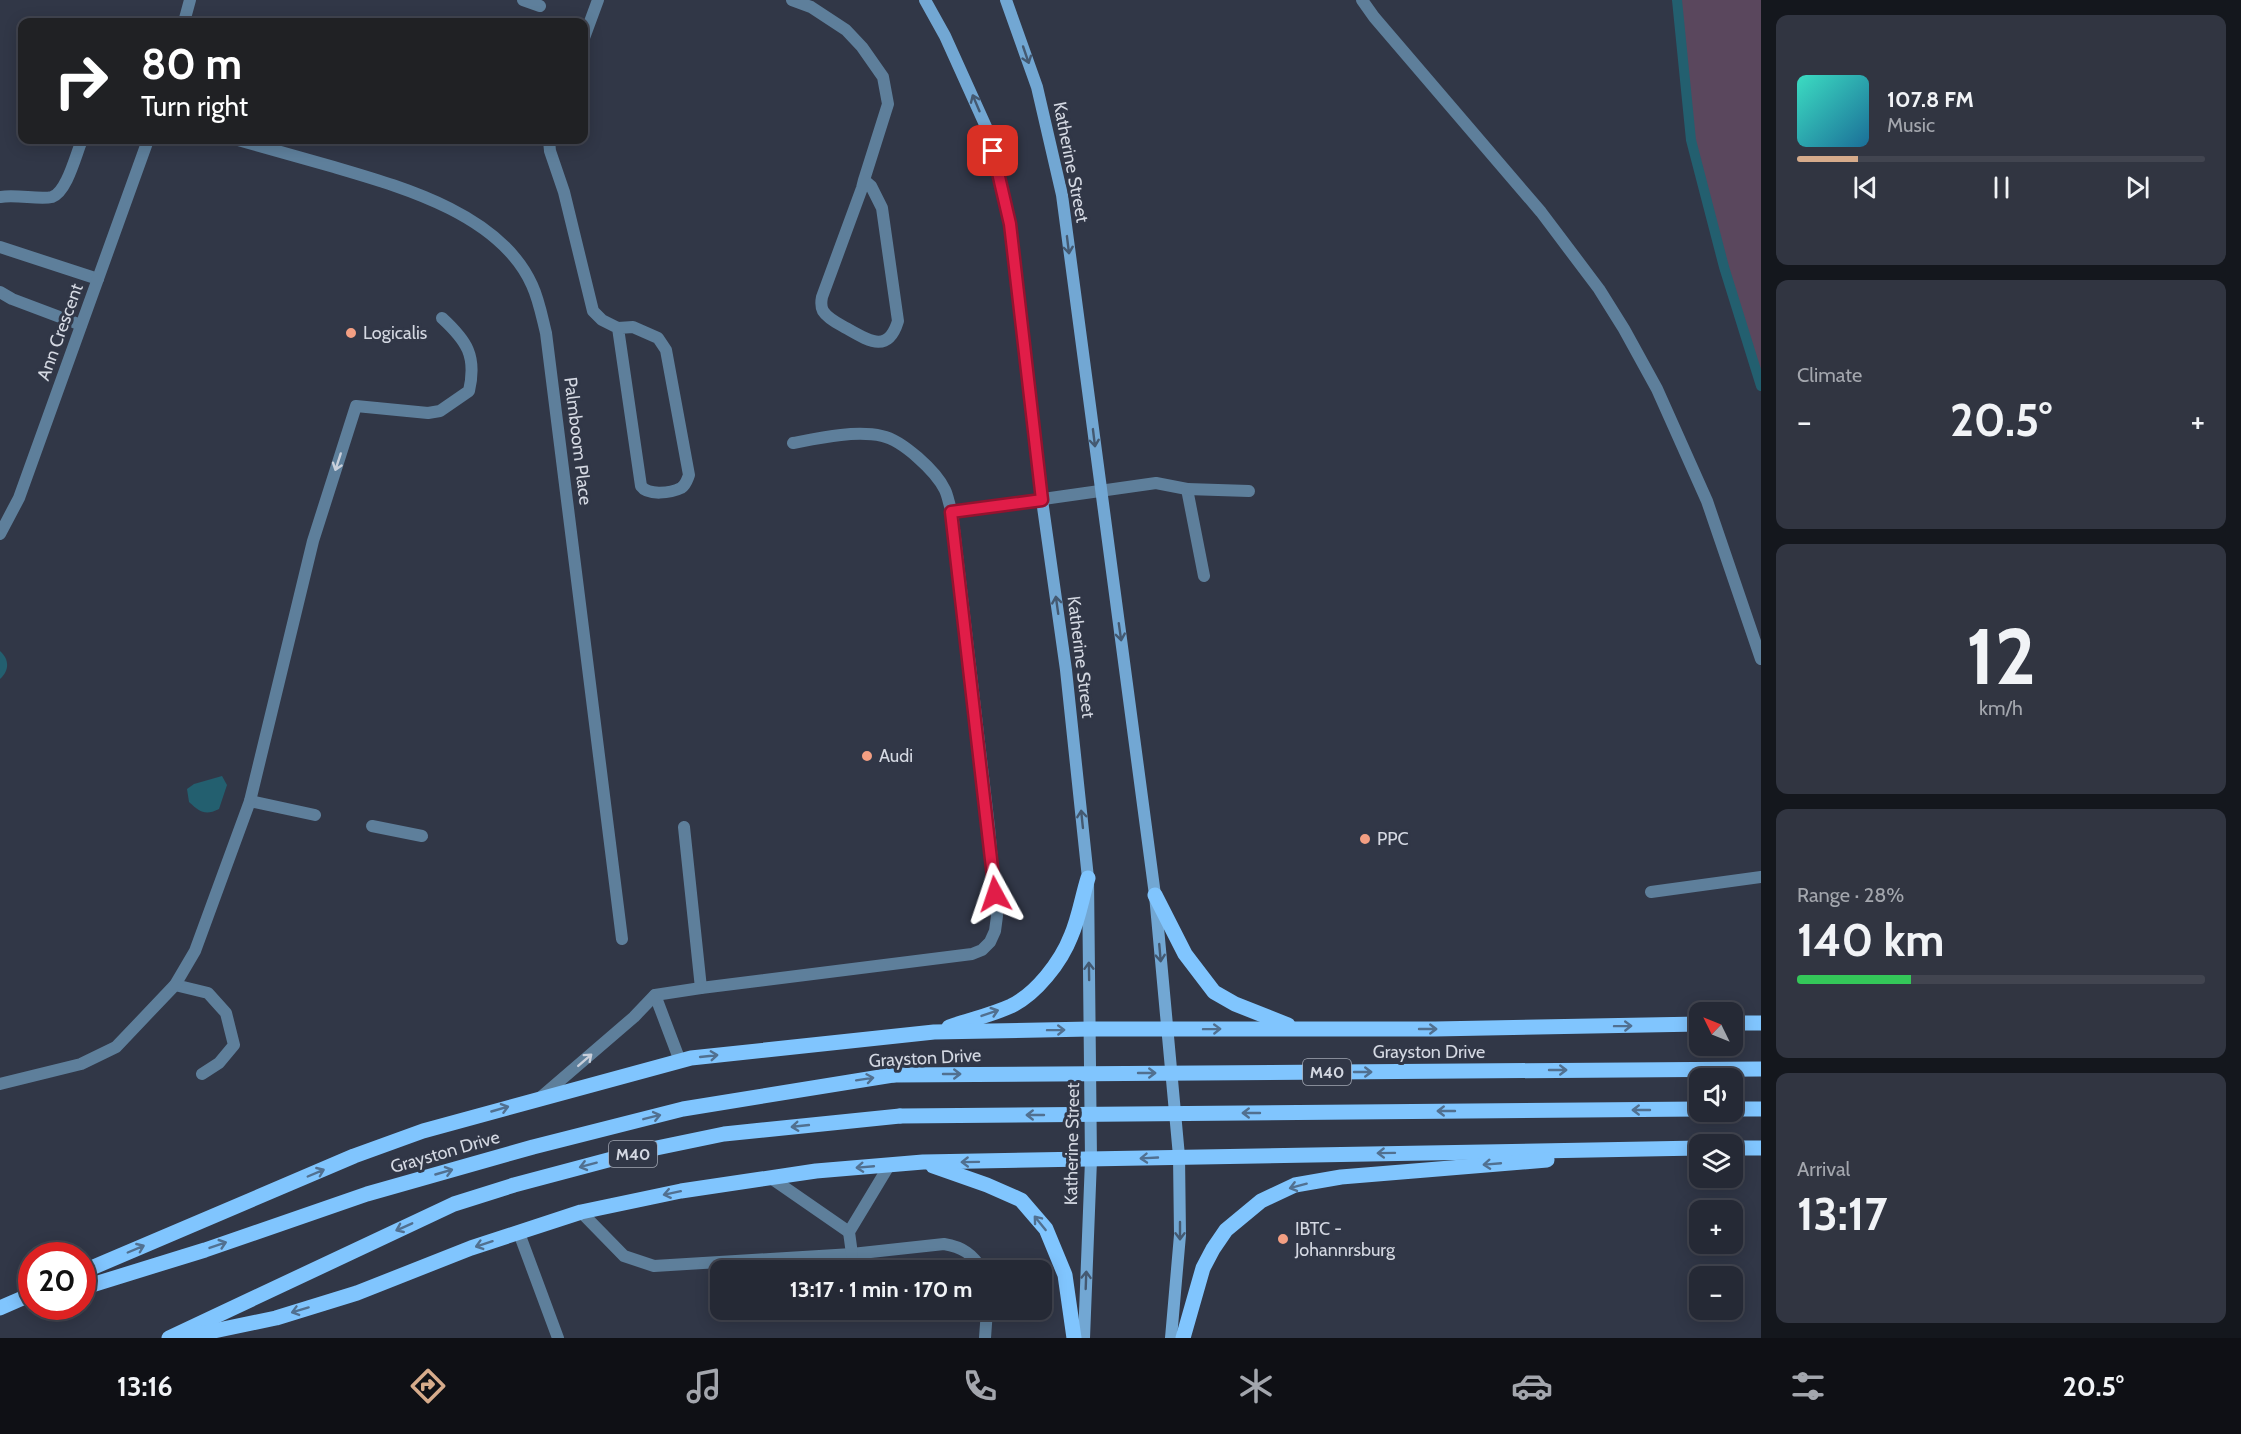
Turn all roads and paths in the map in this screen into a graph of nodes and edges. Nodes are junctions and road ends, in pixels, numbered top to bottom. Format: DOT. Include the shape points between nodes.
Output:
graph roads {
  1 [pos="190,0"];
  2 [pos="523,0"];
  3 [pos="598,0"];
  4 [pos="792,0"];
  5 [pos="925,0"];
  6 [pos="1006,0"];
  7 [pos="1362,0"];
  8 [pos="540,6"];
  9 [pos="185,18"];
  10 [pos="588,27"];
  11 [pos="80,144"];
  12 [pos="147,144"];
  13 [pos="252,144"];
  14 [pos="549,144"];
  15 [pos="864,180"];
  16 [pos="0,197"];
  17 [pos="0,247"];
  18 [pos="98,279"];
  19 [pos="0,292"];
  20 [pos="442,318"];
  21 [pos="81,325"];
  22 [pos="618,328"];
  23 [pos="793,443"];
  24 [pos="1188,489"];
  25 [pos="1101,491"];
  26 [pos="1249,491"];
  27 [pos="1042,500"];
  28 [pos="951,512"];
  29 [pos="0,534"];
  30 [pos="1204,576"];
  31 [pos="1761,659"];
  32 [pos="250,801"];
  33 [pos="315,815"];
  34 [pos="372,826"];
  35 [pos="684,828"];
  36 [pos="422,836"];
  37 [pos="1088,878"];
  38 [pos="1761,878"];
  39 [pos="1651,892"];
  40 [pos="1155,895"];
  41 [pos="622,939"];
  42 [pos="176,985"];
  43 [pos="701,988"];
  44 [pos="655,995"];
  45 [pos="1743,1023"];
  46 [pos="1761,1023"];
  47 [pos="1689,1024"];
  48 [pos="1090,1029"];
  49 [pos="1297,1029"];
  50 [pos="1168,1030"];
  51 [pos="934,1032"];
  52 [pos="680,1061"];
  53 [pos="1761,1069"];
  54 [pos="202,1074"];
  55 [pos="0,1084"];
  56 [pos="541,1098"];
  57 [pos="1689,1109"];
  58 [pos="1743,1109"];
  59 [pos="1761,1109"];
  60 [pos="1676,1148"];
  61 [pos="1689,1148"];
  62 [pos="1743,1148"];
  63 [pos="1761,1148"];
  64 [pos="1179,1156"];
  65 [pos="1091,1160"];
  66 [pos="923,1162"];
  67 [pos="890,1164"];
  68 [pos="771,1178"];
  69 [pos="581,1212"];
  70 [pos="849,1232"];
  71 [pos="519,1233"];
  72 [pos="852,1254"];
  73 [pos="974,1260"];
  74 [pos="96,1266"];
  75 [pos="96,1284"];
  76 [pos="18,1300"];
  77 [pos="0,1308"];
  78 [pos="18,1308"];
  79 [pos="0,1313"];
  80 [pos="986,1320"];
  81 [pos="169,1338"];
  82 [pos="180,1338"];
  83 [pos="558,1338"];
  84 [pos="985,1338"];
  85 [pos="1074,1338"];
  86 [pos="1084,1338"];
  87 [pos="1171,1338"];
  88 [pos="1183,1338"];
  1 -- 9 [label="street"];
  2 -- 8 [label="street"];
  3 -- 10 [label="street"];
  4 -- 15 [label="street" via="811,7 846,30 883,77 888,104"];
  27 -- 5 [label="main road, Katherine Street, one-way" via="1010,224 999,173 987,129"];
  6 -- 25 [label="main road, Katherine Street, one-way" via="1037,87 1062,195"];
  7 -- 31 [label="street" via="1541,212 1624,329 1661,397 1707,501"];
  11 -- 16 [label="street" via="62,190 52,196"];
  12 -- 18 [label="street, Ann Crescent"];
  13 -- 41 [label="street, Palmboom Place" via="397,186 469,218 495,238 532,284 548,345"];
  14 -- 22 [label="street" via="593,311"];
  15 -- 15 [label="street" via="821,305 831,320 872,342 881,342 889,340 898,321 882,208"];
  17 -- 18 [label="street"];
  18 -- 21 [label="street, Ann Crescent"];
  19 -- 21 [label="street"];
  20 -- 32 [label="street, one-way" via="468,348 472,365 469,391 440,411 428,413 356,406 313,541"];
  21 -- 29 [label="street, Ann Crescent" via="19,498"];
  22 -- 22 [label="street" via="641,486 651,494 681,488 689,475 666,350 658,338 645,331"];
  23 -- 28 [label="street" via="838,435 883,436 930,468 944,489"];
  24 -- 25 [label="street" via="1156,483"];
  24 -- 26 [label="street"];
  24 -- 30 [label="street"];
  25 -- 27 [label="street"];
  25 -- 40 [label="main road, Katherine Street, one-way"];
  27 -- 28 [label="street"];
  37 -- 27 [label="main road, Katherine Street, one-way" via="1066,670"];
  28 -- 43 [label="street" via="997,916 990,942 972,954"];
  32 -- 33 [label="street"];
  32 -- 42 [label="street" via="195,951"];
  34 -- 36 [label="street"];
  35 -- 43 [label="street"];
  48 -- 37 [label="main road, Katherine Street, one-way"];
  51 -- 37 [label="main road, one-way" via="1012,1006 1029,994 1071,936"];
  38 -- 39 [label="street"];
  40 -- 49 [label="main road" via="1185,954 1214,992"];
  40 -- 50 [label="main road, Katherine Street, one-way"];
  42 -- 54 [label="street" via="208,993 226,1013 234,1045"];
  42 -- 55 [label="street" via="116,1047 81,1064"];
  43 -- 44 [label="street"];
  44 -- 52 [label="street"];
  56 -- 44 [label="street, one-way"];
  45 -- 46 [label="main road"];
  49 -- 47 [label="main road, one-way"];
  48 -- 50 [label="main road"];
  51 -- 48 [label="main road, one-way"];
  48 -- 65 [label="main road, Katherine Street"];
  50 -- 49 [label="main road, one-way"];
  50 -- 64 [label="main road, Katherine Street"];
  52 -- 51 [label="main road, one-way"];
  52 -- 56 [label="main road"];
  75 -- 53 [label="main road, Grayston Drive / M40, one-way, bridge" via="367,1194 533,1147 683,1109 893,1075"];
  74 -- 56 [label="main road, one-way" via="354,1156 423,1131"];
  57 -- 81 [label="main road, M40, one-way, bridge" via="900,1116 724,1134 642,1151 454,1204"];
  58 -- 59 [label="main road"];
  60 -- 61 [label="main road"];
  60 -- 64 [label="main road, one-way"];
  60 -- 88 [label="main road, one-way" via="1295,1185 1261,1201 1226,1230 1203,1268"];
  62 -- 63 [label="main road"];
  64 -- 65 [label="main road, one-way"];
  64 -- 87 [label="main road, Katherine Street, one-way" via="1180,1235"];
  65 -- 66 [label="main road, one-way"];
  86 -- 65 [label="main road, Katherine Street, one-way"];
  66 -- 67 [label="main road"];
  85 -- 66 [label="main road, one-way" via="1065,1275 1046,1229 1021,1200"];
  67 -- 68 [label="main road, one-way"];
  67 -- 70 [label="street"];
  68 -- 69 [label="main road, one-way" via="681,1191"];
  68 -- 70 [label="street"];
  69 -- 71 [label="main road"];
  69 -- 72 [label="street" via="624,1256 654,1266"];
  70 -- 72 [label="street"];
  71 -- 82 [label="main road, one-way" via="357,1293 276,1318"];
  71 -- 83 [label="street"];
  72 -- 73 [label="street" via="944,1244 968,1252"];
  76 -- 77 [label="main road"];
  78 -- 79 [label="main road"];
  80 -- 84 [label="street"];
}
